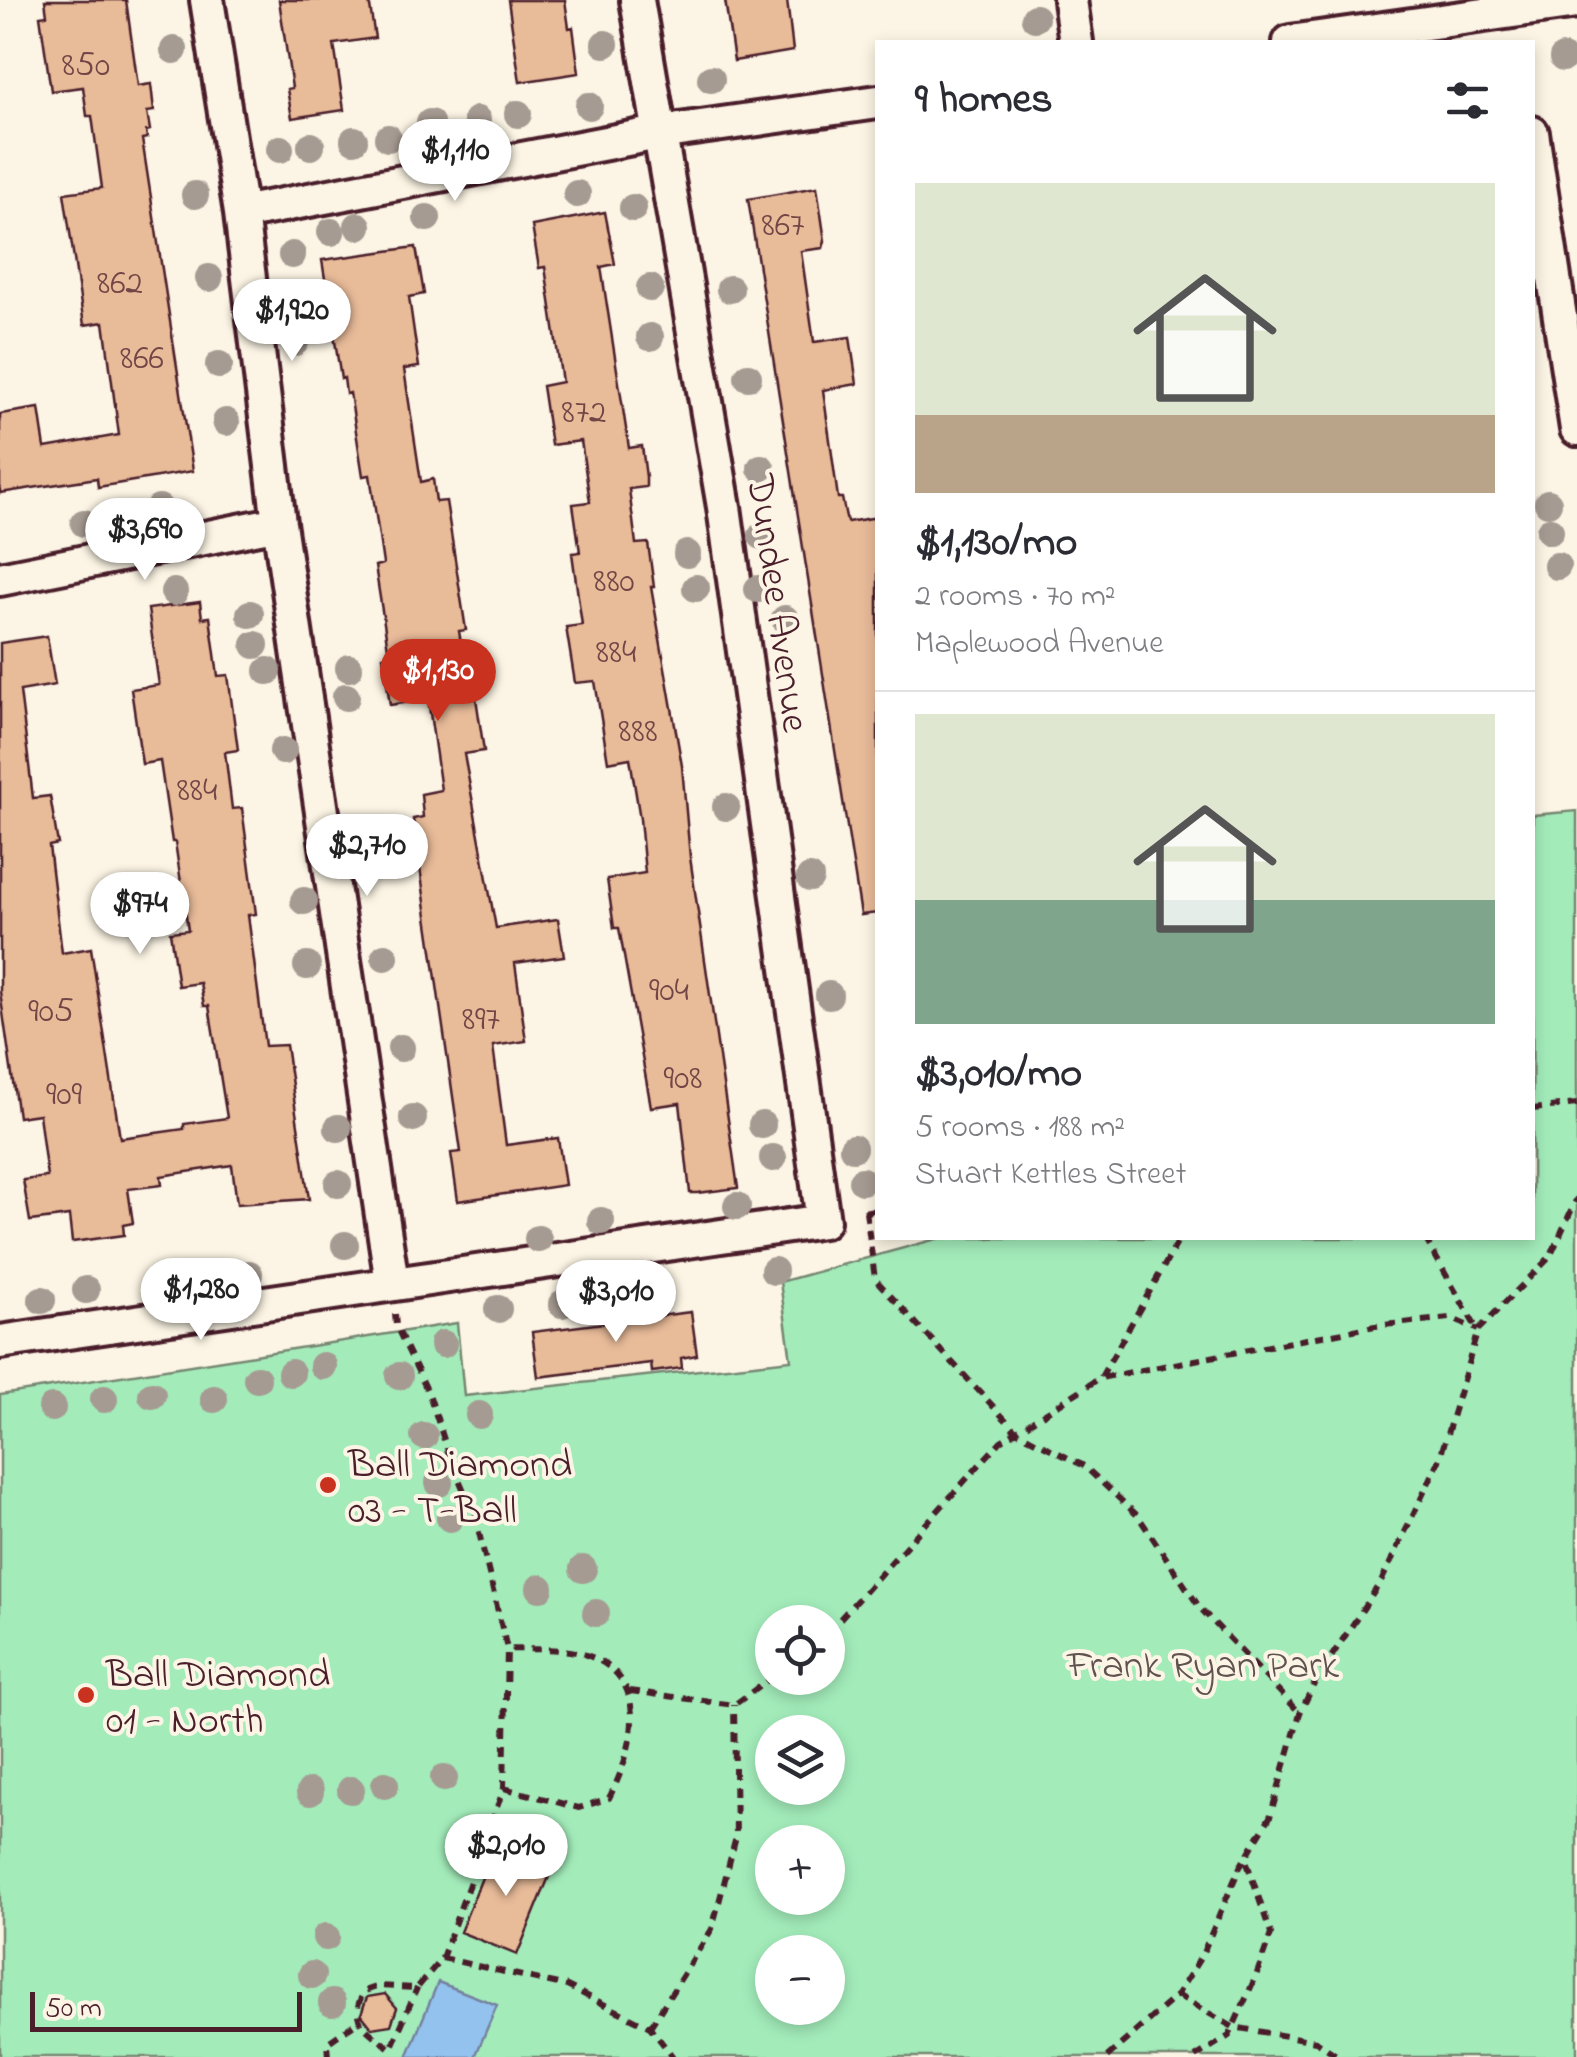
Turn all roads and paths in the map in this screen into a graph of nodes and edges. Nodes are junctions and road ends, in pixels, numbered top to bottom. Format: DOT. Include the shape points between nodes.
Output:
graph roads {
  1 [pos="207,0"];
  2 [pos="637,0"];
  3 [pos="1070,0"];
  4 [pos="1577,2"];
  5 [pos="1515,18"];
  6 [pos="1076,40"];
  7 [pos="1309,40"];
  8 [pos="875,102"];
  9 [pos="658,134"];
  10 [pos="1535,152"];
  11 [pos="241,213"];
  12 [pos="1577,430"];
  13 [pos="279,523"];
  14 [pos="0,579"];
  15 [pos="1577,1104"];
  16 [pos="1535,1109"];
  17 [pos="1577,1198"];
  18 [pos="866,1212"];
  19 [pos="1179,1240"];
  20 [pos="1425,1240"];
  21 [pos="392,1283"];
  22 [pos="1478,1330"];
  23 [pos="0,1342"];
  24 [pos="1100,1378"];
  25 [pos="1016,1431"];
  26 [pos="845,1613"];
  27 [pos="507,1649"];
  28 [pos="755,1690"];
  29 [pos="630,1691"];
  30 [pos="734,1705"];
  31 [pos="1300,1713"];
  32 [pos="504,1788"];
  33 [pos="1245,1858"];
  34 [pos="442,1958"];
  35 [pos="417,1988"];
  36 [pos="1176,1995"];
  37 [pos="357,2022"];
  38 [pos="650,2027"];
  39 [pos="1233,2027"];
  40 [pos="1197,2056"];
  41 [pos="328,2057"];
  42 [pos="673,2057"];
  43 [pos="1106,2057"];
  44 [pos="1340,2057"];
  1 -- 11 [label="street"];
  2 -- 9 [label="street, Dundee Avenue"];
  3 -- 6 [label="street"];
  4 -- 5 [label="street"];
  5 -- 7 [label="street"];
  8 -- 9 [label="street"];
  9 -- 11 [label="street"];
  9 -- 21 [label="street, Dundee Avenue" via="724,507 824,1222"];
  10 -- 12 [label="street"];
  11 -- 13 [label="street"];
  13 -- 14 [label="street"];
  13 -- 21 [label="street"];
  15 -- 16 [label="path"];
  17 -- 22 [label="path" via="1550,1256"];
  18 -- 25 [label="path" via="875,1279"];
  19 -- 24 [label="path"];
  20 -- 22 [label="path"];
  21 -- 23 [label="street"];
  21 -- 27 [label="path" via="396,1326 474,1516"];
  22 -- 24 [label="path" via="1450,1318 1374,1326"];
  22 -- 31 [label="path" via="1439,1461 1382,1580"];
  24 -- 25 [label="path"];
  25 -- 26 [label="path"];
  25 -- 31 [label="path" via="1084,1466 1138,1516 1200,1608"];
  27 -- 29 [label="path" via="571,1652 610,1666"];
  27 -- 32 [label="path"];
  28 -- 30 [label="path"];
  29 -- 30 [label="path"];
  29 -- 32 [label="path" via="627,1764 608,1798 579,1808"];
  30 -- 38 [label="path" via="736,1836 712,1930"];
  31 -- 33 [label="path" via="1270,1817"];
  32 -- 34 [label="path"];
  33 -- 36 [label="path" via="1202,1955"];
  33 -- 39 [label="path" via="1270,1934"];
  34 -- 35 [label="path"];
  34 -- 38 [label="path" via="566,1986"];
  35 -- 37 [label="path" via="365,1991"];
  35 -- 37 [label="path" via="391,2049"];
  36 -- 39 [label="path"];
  36 -- 43 [label="path"];
  37 -- 41 [label="path" via="327,2042"];
  38 -- 42 [label="path"];
  39 -- 40 [label="path"];
  39 -- 44 [label="path" via="1316,2041"];
}
